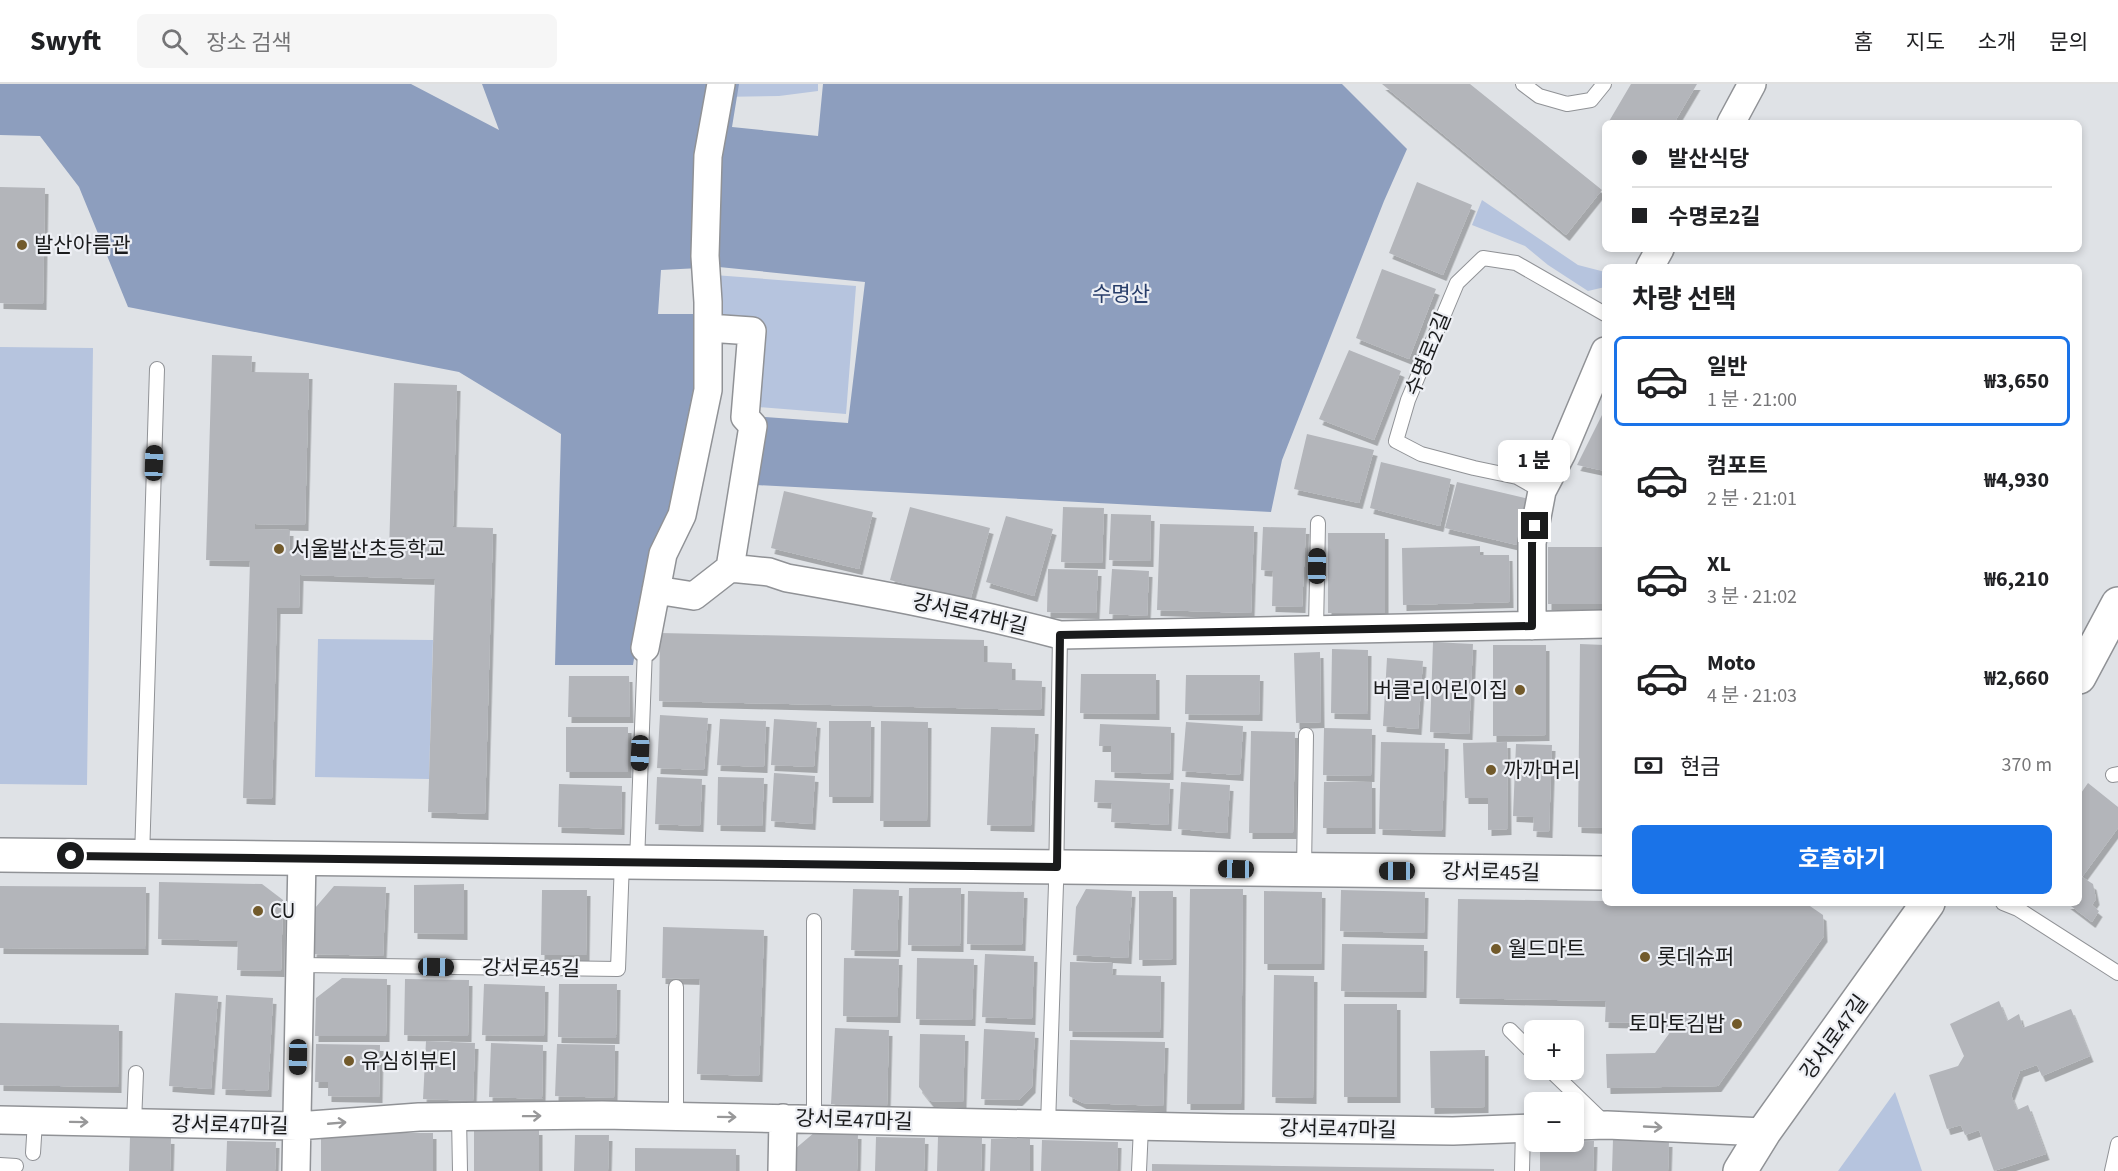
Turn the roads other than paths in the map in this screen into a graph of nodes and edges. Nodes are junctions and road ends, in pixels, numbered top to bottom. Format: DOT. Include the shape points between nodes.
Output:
graph roads {
  1 [pos="721,84"];
  2 [pos="1523,84"];
  3 [pos="1604,84"];
  4 [pos="1752,84"];
  5 [pos="1733,120"];
  6 [pos="1602,313"];
  7 [pos="708,328"];
  8 [pos="1602,358"];
  9 [pos="157,369"];
  10 [pos="1542,491"];
  11 [pos="1317,523"];
  12 [pos="730,568"];
  13 [pos="656,590"];
  14 [pos="2118,604"];
  15 [pos="1602,624"];
  16 [pos="1532,626"];
  17 [pos="1316,630"];
  18 [pos="1060,635"];
  19 [pos="645,648"];
  20 [pos="2082,671"];
  21 [pos="1306,735"];
  22 [pos="0,855"];
  23 [pos="302,857"];
  24 [pos="142,858"];
  25 [pos="629,861"];
  26 [pos="1057,867"];
  27 [pos="1304,870"];
  28 [pos="1602,873"];
  29 [pos="1926,906"];
  30 [pos="2010,906"];
  31 [pos="814,921"];
  32 [pos="300,965"];
  33 [pos="2118,973"];
  34 [pos="676,987"];
  35 [pos="1510,1030"];
  36 [pos="1524,1044"];
  37 [pos="136,1073"];
  38 [pos="1560,1080"];
  39 [pos="459,1116"];
  40 [pos="676,1116"];
  41 [pos="783,1118"];
  42 [pos="814,1119"];
  43 [pos="0,1120"];
  44 [pos="35,1121"];
  45 [pos="134,1123"];
  46 [pos="1048,1125"];
  47 [pos="1606,1125"];
  48 [pos="297,1126"];
  49 [pos="1584,1126"];
  50 [pos="1141,1127"];
  51 [pos="1524,1128"];
  52 [pos="1764,1132"];
  53 [pos="2118,1144"];
  54 [pos="1525,1152"];
  55 [pos="33,1153"];
  56 [pos="0,1165"];
  57 [pos="16,1166"];
  58 [pos="296,1171"];
  59 [pos="460,1171"];
  60 [pos="782,1171"];
  61 [pos="1139,1171"];
  62 [pos="1522,1171"];
  63 [pos="1740,1171"];
  64 [pos="2112,1171"];
  1 -- 7 [label="street" via="708,156"];
  2 -- 3 [label="lane" via="1539,96 1567,104 1591,100"];
  4 -- 5 [label="street"];
  6 -- 10 [label="lane, 수명로2길" via="1516,263 1483,258 1457,283 1408,400 1396,441 1421,454 1517,477"];
  7 -- 12 [label="street" via="752,331 745,417 753,426"];
  7 -- 13 [label="street" via="708,390 682,515 663,555"];
  8 -- 10 [label="street"];
  9 -- 24 [label="lane"];
  10 -- 16 [label="street" via="1532,543"];
  11 -- 17 [label="lane"];
  12 -- 13 [label="street" via="694,596"];
  12 -- 18 [label="street, 강서로47바길" via="899,597"];
  13 -- 19 [label="street"];
  14 -- 20 [label="street"];
  15 -- 16 [label="street, 강서로47바길"];
  16 -- 17 [label="street, 강서로47바길"];
  17 -- 18 [label="street, 강서로47바길"];
  18 -- 26 [label="lane"];
  19 -- 25 [label="lane, 강서로45길"];
  21 -- 27 [label="lane"];
  22 -- 24 [label="street, 강서로45길"];
  23 -- 24 [label="street, 강서로45길"];
  23 -- 25 [label="street, 강서로45길"];
  23 -- 32 [label="street"];
  25 -- 26 [label="street, 강서로45길"];
  25 -- 32 [label="lane, 강서로45길" via="618,969"];
  26 -- 27 [label="street, 강서로45길"];
  26 -- 46 [label="lane"];
  27 -- 28 [label="street, 강서로45길"];
  29 -- 52 [label="street, 강서로47길"];
  30 -- 33 [label="lane"];
  31 -- 42 [label="lane"];
  32 -- 48 [label="street"];
  34 -- 40 [label="lane"];
  35 -- 36 [label="lane"];
  37 -- 45 [label="lane"];
  38 -- 47 [label="lane"];
  39 -- 40 [label="street, 강서로47마길, one-way"];
  48 -- 39 [label="street, 강서로47마길, one-way"];
  39 -- 59 [label="lane"];
  40 -- 41 [label="street, 강서로47마길, one-way"];
  41 -- 42 [label="street, 강서로47마길"];
  41 -- 60 [label="street, 강서로47마길"];
  42 -- 46 [label="street, 강서로47마길"];
  43 -- 44 [label="street, 강서로47마길"];
  44 -- 45 [label="street, 강서로47마길, one-way"];
  44 -- 55 [label="lane"];
  45 -- 48 [label="street, 강서로47마길"];
  46 -- 50 [label="street, 강서로47마길"];
  47 -- 49 [label="street"];
  47 -- 52 [label="street, one-way"];
  48 -- 58 [label="street"];
  50 -- 51 [label="street, 강서로47마길" via="1453,1131"];
  50 -- 61 [label="lane"];
  52 -- 63 [label="street, 강서로47길"];
  53 -- 64 [label="lane"];
  54 -- 62 [label="lane"];
  56 -- 57 [label="lane"];
}
